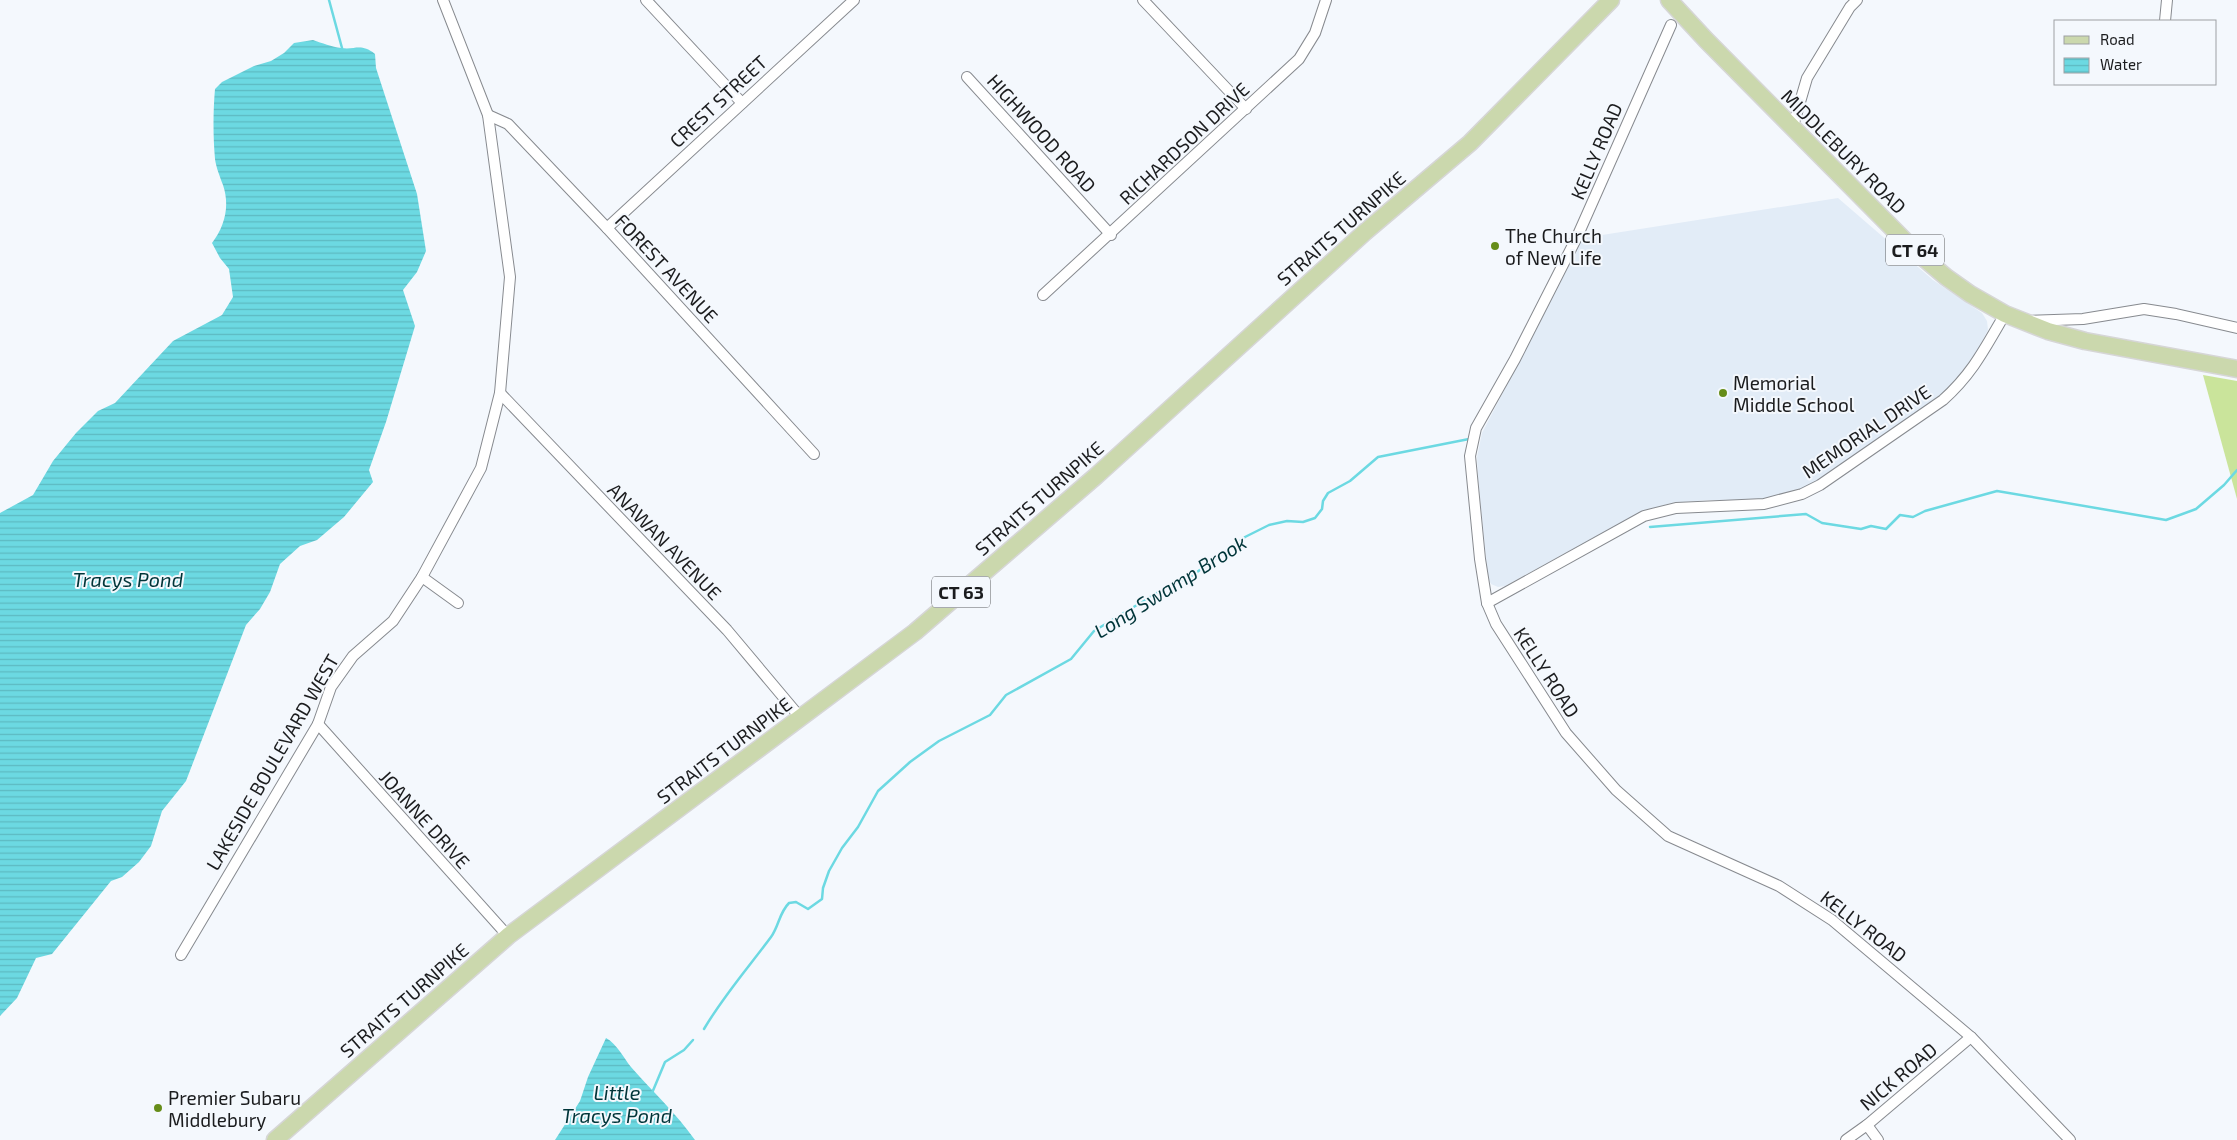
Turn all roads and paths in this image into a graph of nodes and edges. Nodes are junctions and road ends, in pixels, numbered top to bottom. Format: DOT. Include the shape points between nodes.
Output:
graph roads {
  1 [pos="443,0"];
  2 [pos="646,0"];
  3 [pos="854,0"];
  4 [pos="1143,0"];
  5 [pos="1326,0"];
  6 [pos="1669,0"];
  7 [pos="1857,0"];
  8 [pos="2167,0"];
  9 [pos="1604,2"];
  10 [pos="2165,20"];
  11 [pos="1671,25"];
  12 [pos="967,77"];
  13 [pos="742,103"];
  14 [pos="1246,109"];
  15 [pos="488,115"];
  16 [pos="1793,126"];
  17 [pos="607,228"];
  18 [pos="1111,235"];
  19 [pos="1043,296"];
  20 [pos="2005,314"];
  21 [pos="2024,322"];
  22 [pos="2237,328"];
  23 [pos="2237,369"];
  24 [pos="500,393"];
  25 [pos="814,454"];
  26 [pos="422,577"];
  27 [pos="458,603"];
  28 [pos="1487,603"];
  29 [pos="800,717"];
  30 [pos="318,724"];
  31 [pos="508,936"];
  32 [pos="181,955"];
  33 [pos="1971,1037"];
  34 [pos="1868,1125"];
  35 [pos="275,1140"];
  36 [pos="1846,1140"];
  37 [pos="1878,1140"];
  38 [pos="2070,1140"];
  1 -- 15 [label="street, LAKESIDE BOULEVARD WEST"];
  2 -- 13 [label="street"];
  3 -- 13 [label="street, CREST STREET"];
  4 -- 14 [label="street"];
  5 -- 14 [label="street, RICHARDSON DRIVE" via="1315,33 1299,59"];
  6 -- 16 [label="main road, MIDDLEBURY ROAD / CT 64"];
  7 -- 16 [label="street" via="1807,78"];
  8 -- 10 [label="street"];
  9 -- 29 [label="main road, STRAITS TURNPIKE / CT 63" via="1470,143 1365,232 1096,476 915,632"];
  11 -- 28 [label="street, KELLY ROAD" via="1577,238 1476,428 1470,456"];
  12 -- 18 [label="street, HIGHWOOD ROAD"];
  13 -- 17 [label="street, CREST STREET"];
  14 -- 18 [label="street, RICHARDSON DRIVE"];
  15 -- 17 [label="street, FOREST AVENUE" via="508,124"];
  15 -- 24 [label="street, LAKESIDE BOULEVARD WEST" via="510,278"];
  16 -- 20 [label="main road, MIDDLEBURY ROAD / CT 64" via="1913,249 1946,277"];
  17 -- 25 [label="street, FOREST AVENUE"];
  18 -- 19 [label="street, RICHARDSON DRIVE"];
  20 -- 21 [label="main road, MIDDLEBURY ROAD / CT 64"];
  20 -- 28 [label="street, MEMORIAL DRIVE" via="1960,385 1820,485 1802,494 1764,504 1676,508 1644,516"];
  21 -- 22 [label="street" via="2083,319 2144,309"];
  21 -- 23 [label="main road, MIDDLEBURY ROAD / CT 64" via="2085,341"];
  24 -- 26 [label="street, LAKESIDE BOULEVARD WEST" via="481,468"];
  24 -- 29 [label="street, ANAWAN AVENUE" via="727,630"];
  26 -- 27 [label="street"];
  26 -- 30 [label="street, LAKESIDE BOULEVARD WEST" via="393,621 353,656 332,687"];
  28 -- 33 [label="street, KELLY ROAD" via="1496,624 1566,733 1616,790 1668,836 1779,886 1832,920"];
  29 -- 31 [label="main road, STRAITS TURNPIKE / CT 63"];
  30 -- 31 [label="street, JOANNE DRIVE"];
  30 -- 32 [label="street, LAKESIDE BOULEVARD WEST"];
  31 -- 35 [label="main road, STRAITS TURNPIKE / CT 63"];
  33 -- 34 [label="street, NICK ROAD"];
  33 -- 38 [label="street, KELLY ROAD"];
  34 -- 36 [label="street, NICK ROAD"];
  34 -- 37 [label="street"];
}
